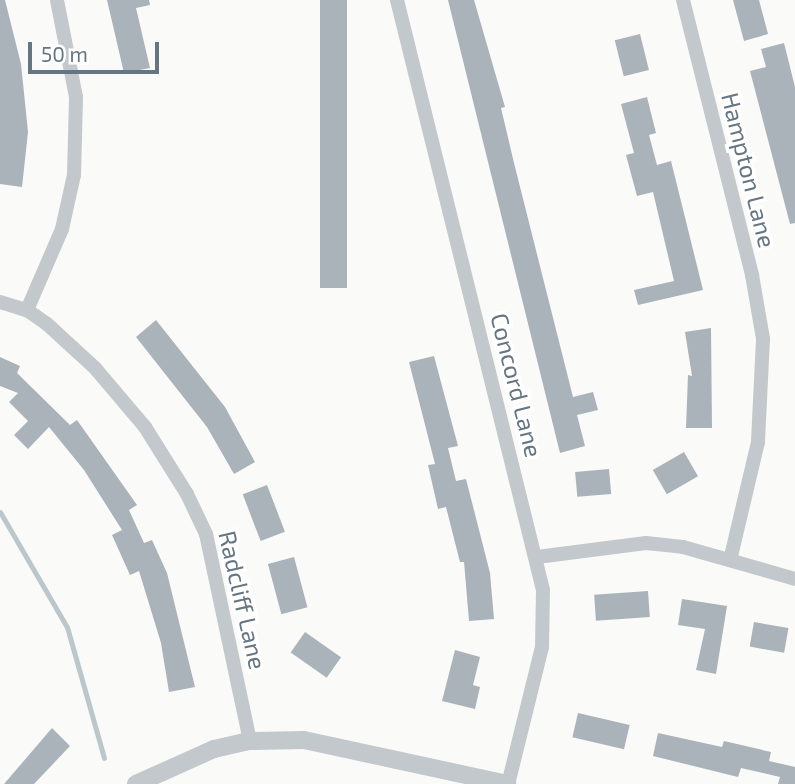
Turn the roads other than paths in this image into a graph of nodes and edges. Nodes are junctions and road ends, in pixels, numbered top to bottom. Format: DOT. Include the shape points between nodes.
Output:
graph roads {
  1 [pos="57,0"];
  2 [pos="397,0"];
  3 [pos="683,0"];
  4 [pos="0,302"];
  5 [pos="27,310"];
  6 [pos="537,557"];
  7 [pos="730,560"];
  8 [pos="795,579"];
  9 [pos="250,741"];
  10 [pos="136,784"];
  11 [pos="507,784"];
  1 -- 5 [label="street" via="76,97 74,175 62,229"];
  2 -- 6 [label="street, Concord Lane"];
  3 -- 7 [label="street, Hampton Lane" via="752,275 763,339 758,442"];
  4 -- 5 [label="street, Radcliff Lane"];
  5 -- 9 [label="street, Radcliff Lane" via="103,378 145,427 187,494 206,534"];
  6 -- 7 [label="street" via="646,543"];
  6 -- 11 [label="street, Concord Lane" via="542,647"];
  7 -- 8 [label="street"];
  9 -- 10 [label="street" via="188,759"];
  9 -- 11 [label="street" via="304,740"];
}
